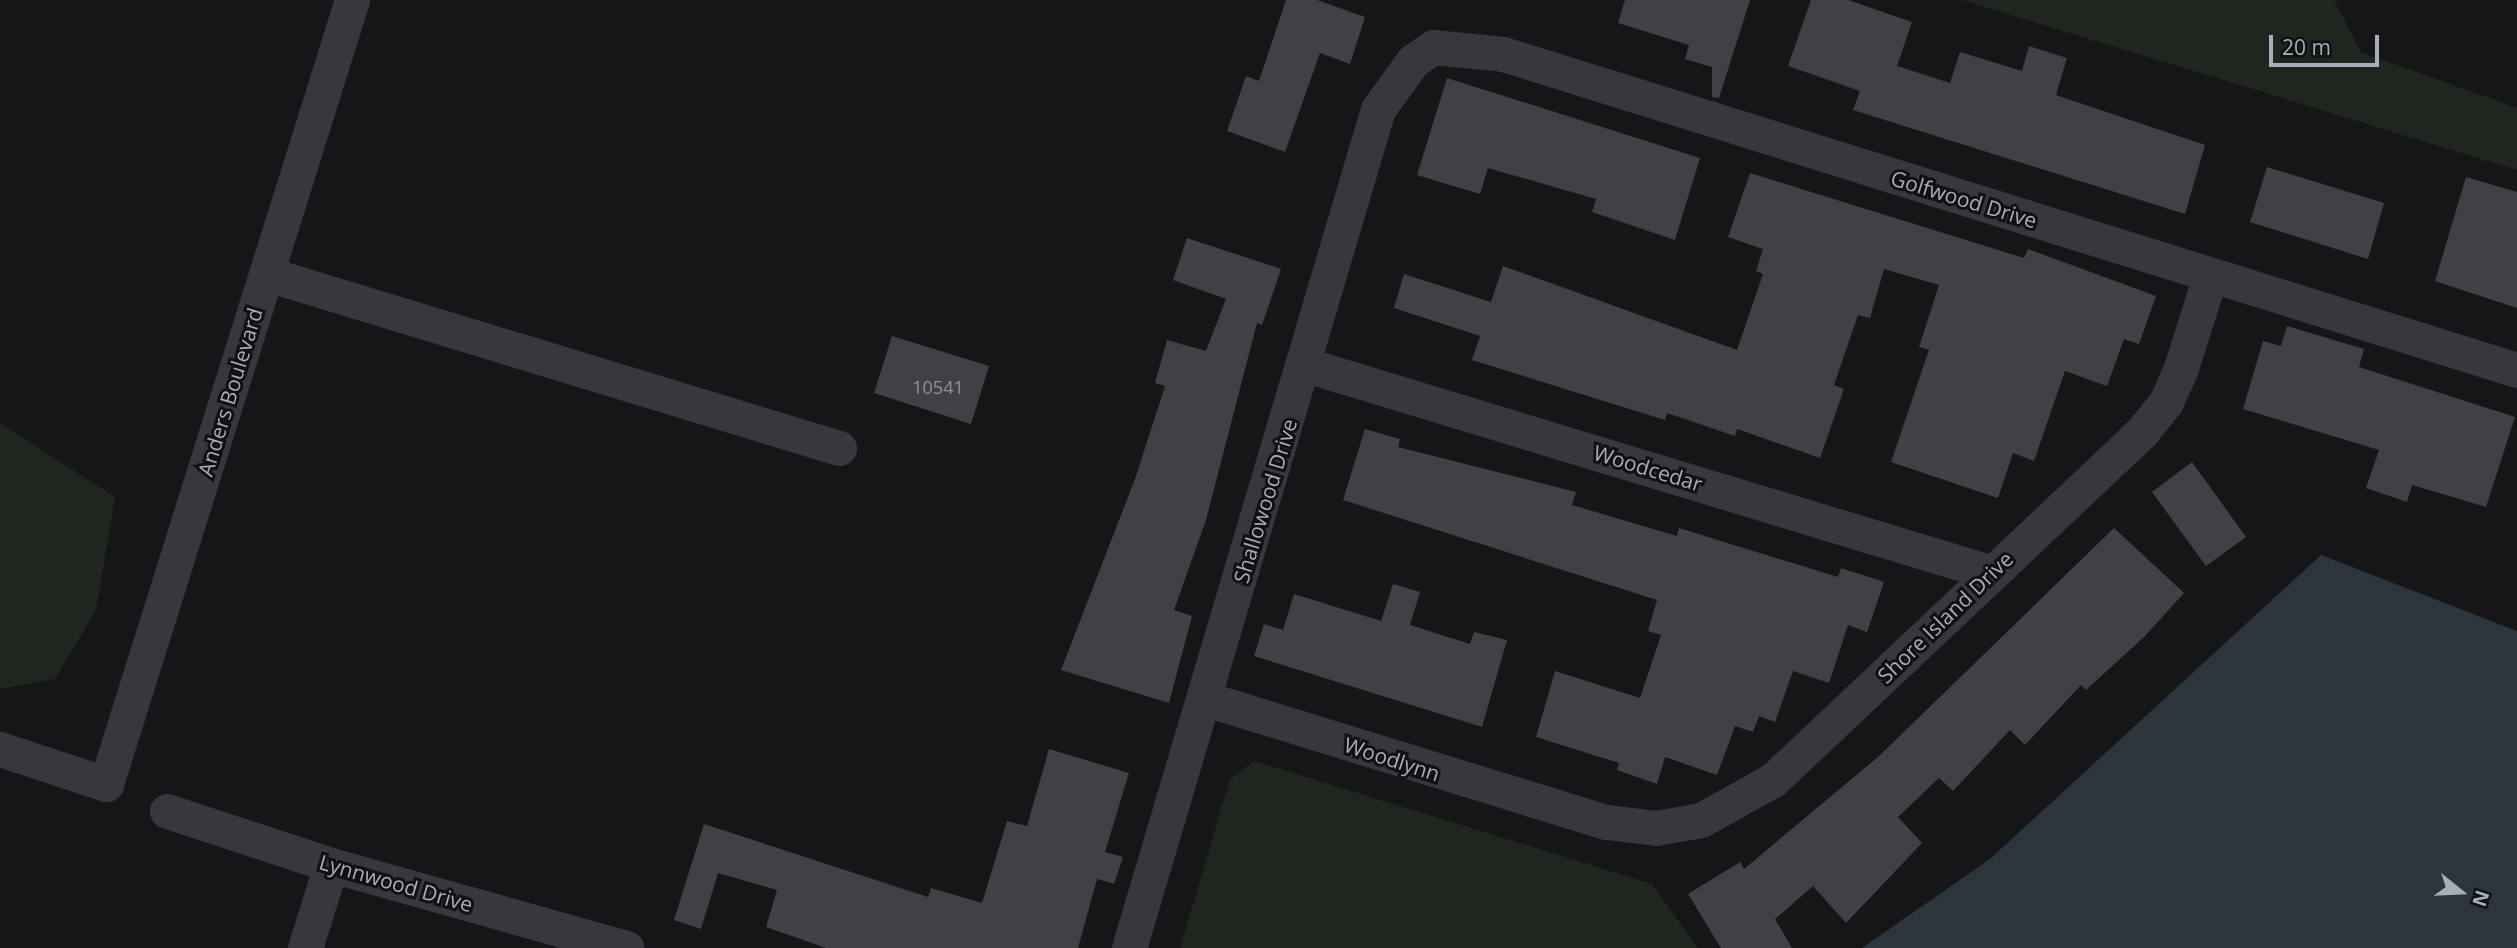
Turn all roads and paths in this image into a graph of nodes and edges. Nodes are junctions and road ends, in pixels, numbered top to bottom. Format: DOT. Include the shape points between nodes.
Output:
graph roads {
  1 [pos="352,0"];
  2 [pos="1413,61"];
  3 [pos="267,274"];
  4 [pos="2210,276"];
  5 [pos="1306,365"];
  6 [pos="2517,370"];
  7 [pos="839,448"];
  8 [pos="1989,572"];
  9 [pos="1206,699"];
  10 [pos="0,749"];
  11 [pos="167,811"];
  12 [pos="1580,815"];
  13 [pos="331,865"];
  14 [pos="305,948"];
  15 [pos="627,948"];
  16 [pos="1129,948"];
  1 -- 3 [label="street, Anders Boulevard"];
  2 -- 4 [label="street, Golfwood Drive" via="1433,47 1503,54"];
  2 -- 5 [label="street, Shallowood Drive" via="1378,109"];
  3 -- 7 [label="street"];
  3 -- 10 [label="street, Anders Boulevard" via="106,784"];
  4 -- 6 [label="street, Golfwood Drive"];
  4 -- 8 [label="street, Shore Island Drive" via="2166,402 2141,433"];
  5 -- 8 [label="street, Woodcedar"];
  5 -- 9 [label="street, Shallowood Drive"];
  8 -- 12 [label="street, Shore Island Drive" via="1773,780 1690,822 1656,828"];
  9 -- 12 [label="street, Woodlynn"];
  9 -- 16 [label="street, Shallowood Drive"];
  11 -- 13 [label="street, Lynnwood Drive"];
  13 -- 14 [label="street"];
  13 -- 15 [label="street, Lynnwood Drive"];
}
